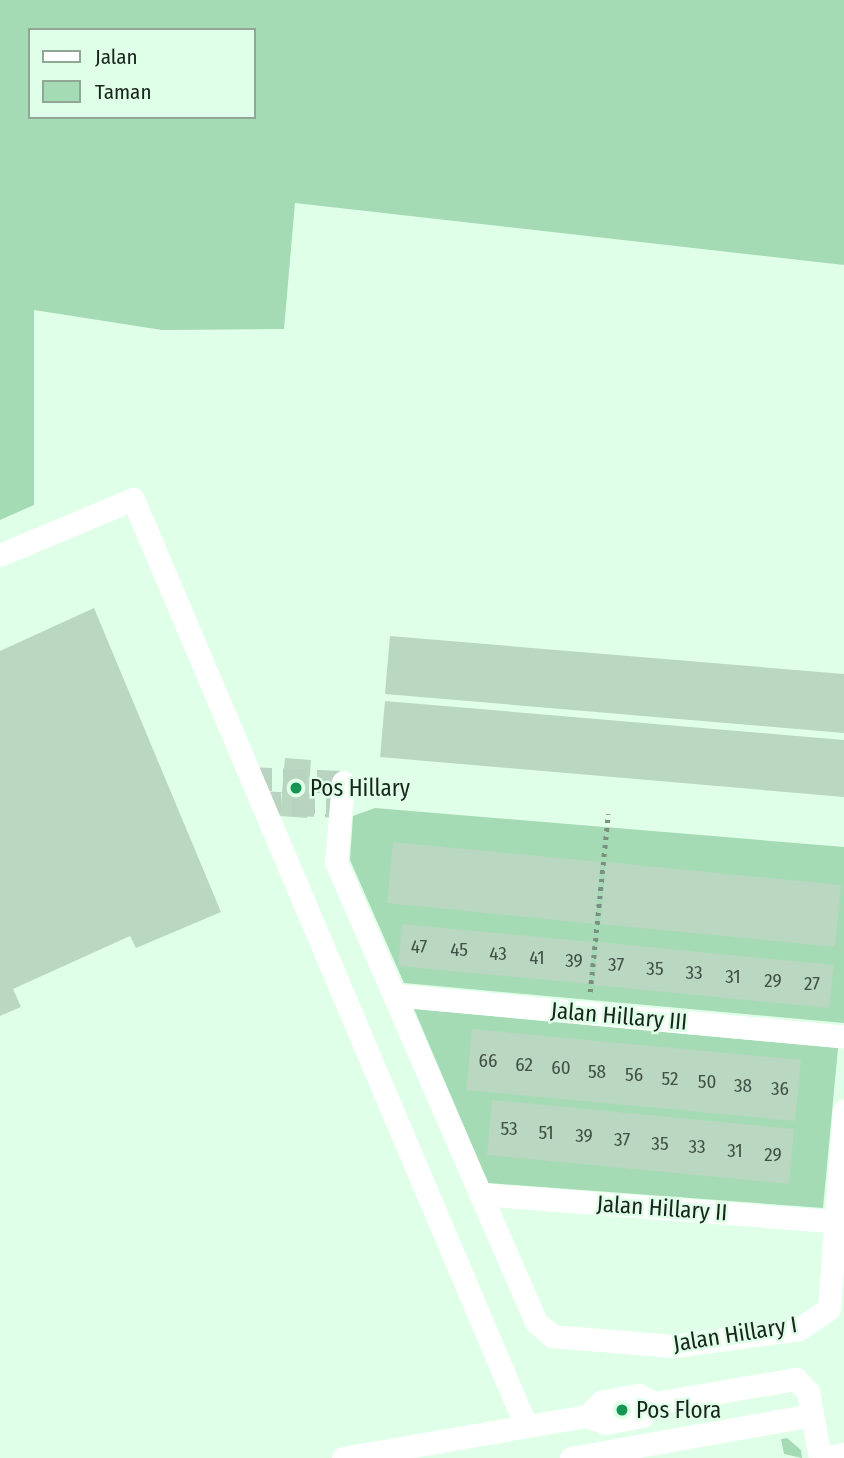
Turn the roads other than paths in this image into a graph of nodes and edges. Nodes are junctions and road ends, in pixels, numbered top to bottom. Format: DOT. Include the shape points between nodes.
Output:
graph roads {
  1 [pos="0,555"];
  2 [pos="343,782"];
  3 [pos="395,995"];
  4 [pos="844,1037"];
  5 [pos="844,1111"];
  6 [pos="480,1194"];
  7 [pos="839,1221"];
  8 [pos="812,1415"];
  9 [pos="526,1426"];
  10 [pos="844,1454"];
  11 [pos="343,1458"];
  12 [pos="571,1458"];
  13 [pos="820,1458"];
  1 -- 9 [label="street" via="133,499"];
  2 -- 3 [label="street" via="335,862"];
  3 -- 4 [label="street, Jalan Hillary III"];
  3 -- 6 [label="street"];
  5 -- 7 [label="street"];
  6 -- 7 [label="street, Jalan Hillary II"];
  6 -- 7 [label="street, Jalan Hillary I" via="536,1322 552,1336 674,1346 799,1329 829,1309"];
  8 -- 9 [label="street" via="807,1387 796,1379 655,1403 638,1395 606,1423 587,1416"];
  8 -- 12 [label="street"];
  8 -- 13 [label="street"];
  9 -- 11 [label="street"];
  10 -- 13 [label="street"];
}
